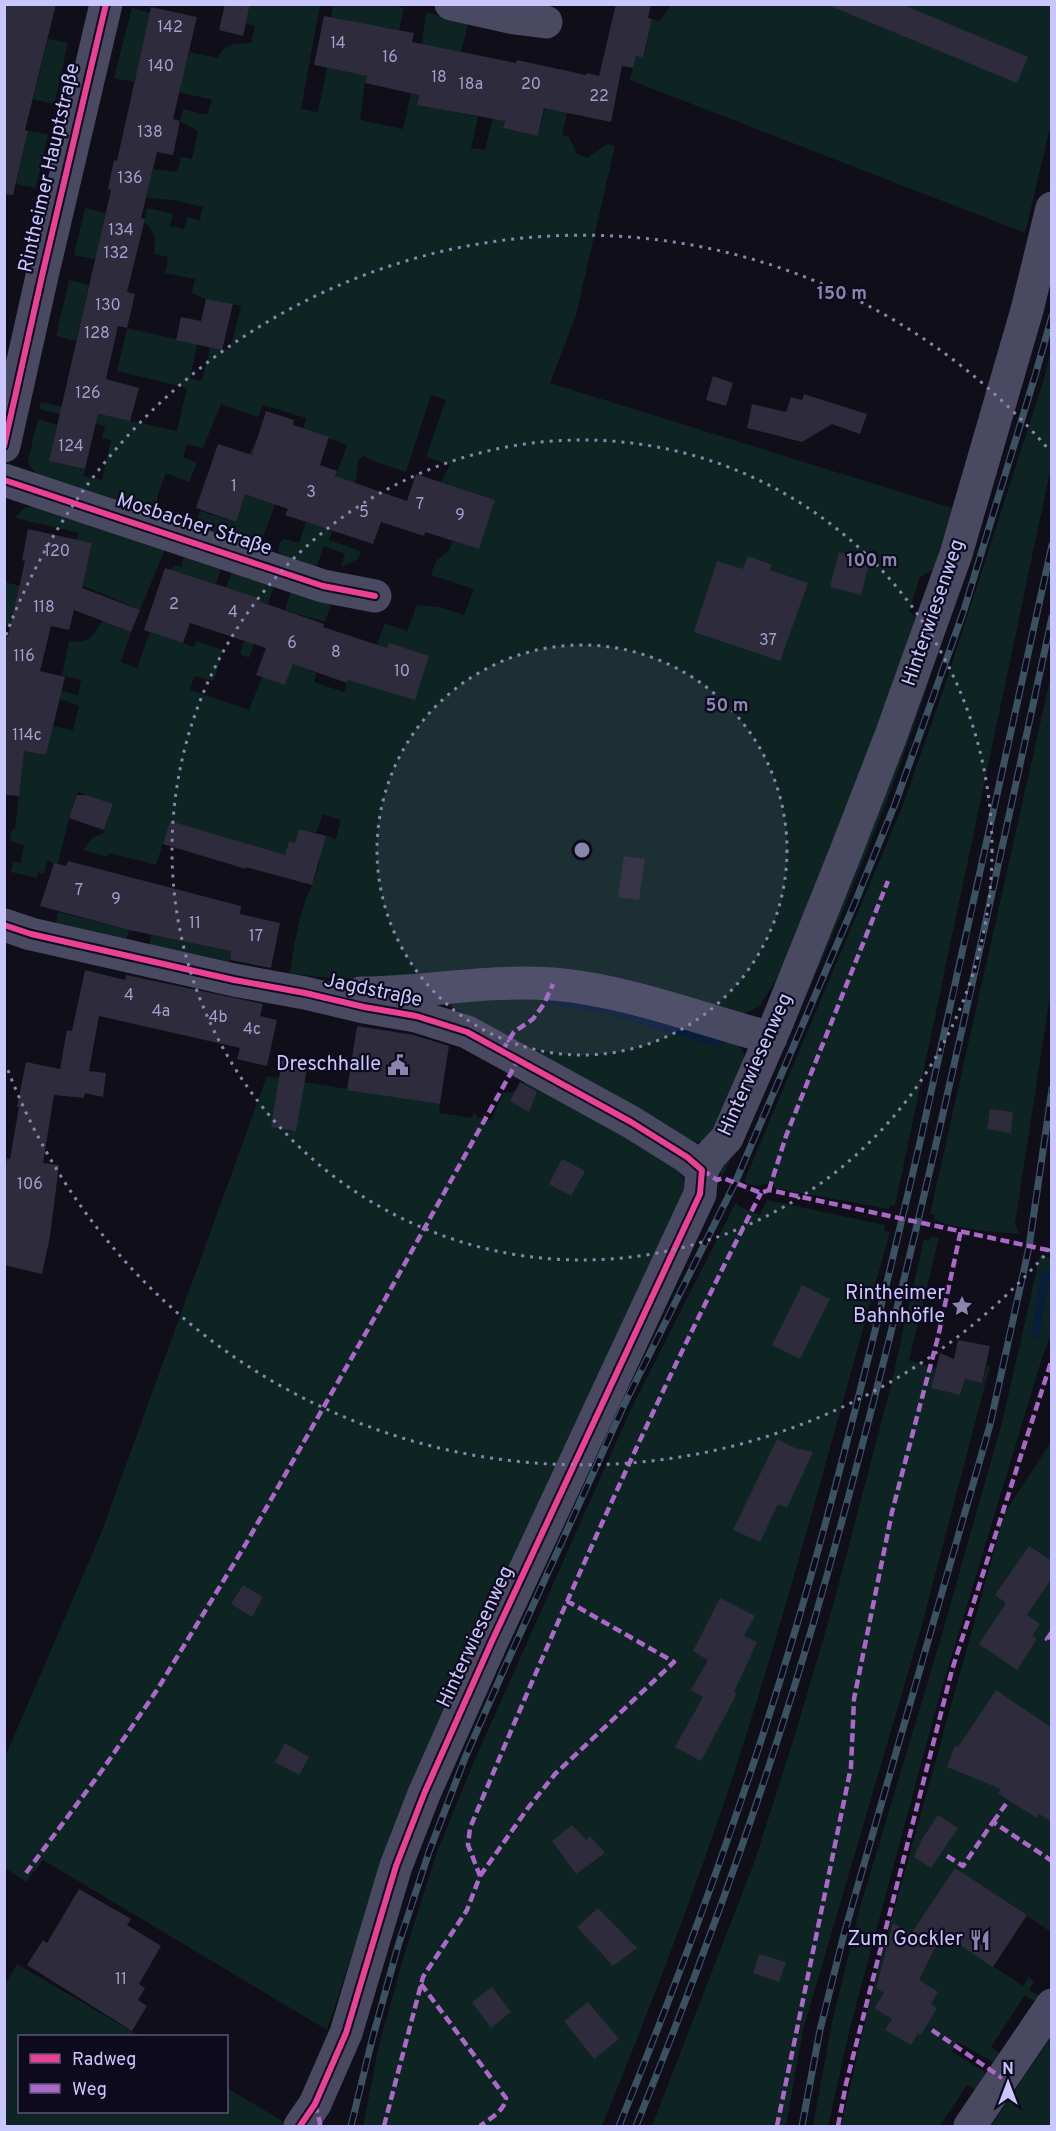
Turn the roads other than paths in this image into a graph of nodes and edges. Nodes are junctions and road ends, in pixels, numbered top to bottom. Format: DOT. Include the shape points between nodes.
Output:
graph roads {
  1 [pos="106,4"];
  2 [pos="451,4"];
  3 [pos="546,22"];
  4 [pos="1052,208"];
  5 [pos="4,446"];
  6 [pos="4,480"];
  7 [pos="375,597"];
  8 [pos="4,926"];
  9 [pos="305,993"];
  10 [pos="771,1038"];
  11 [pos="702,1170"];
  12 [pos="1052,2005"];
  13 [pos="300,2127"];
  14 [pos="970,2127"];
  1 -- 5 [label="street, Rintheimer Hauptstraße"];
  2 -- 3 [label="street"];
  4 -- 10 [label="street, Hinterwiesenweg" via="956,554 857,823"];
  6 -- 7 [label="street, Mosbacher Straße" via="323,586"];
  8 -- 9 [label="street, Jagdstraße"];
  9 -- 10 [label="street" via="553,984 628,997"];
  9 -- 11 [label="street, Jagdstraße" via="416,1016 467,1032 631,1122"];
  10 -- 11 [label="street, Hinterwiesenweg" via="727,1138"];
  11 -- 13 [label="street, Hinterwiesenweg" via="700,1194 424,1794 396,1866 346,2033 315,2104"];
  12 -- 14 [label="street"];
}
